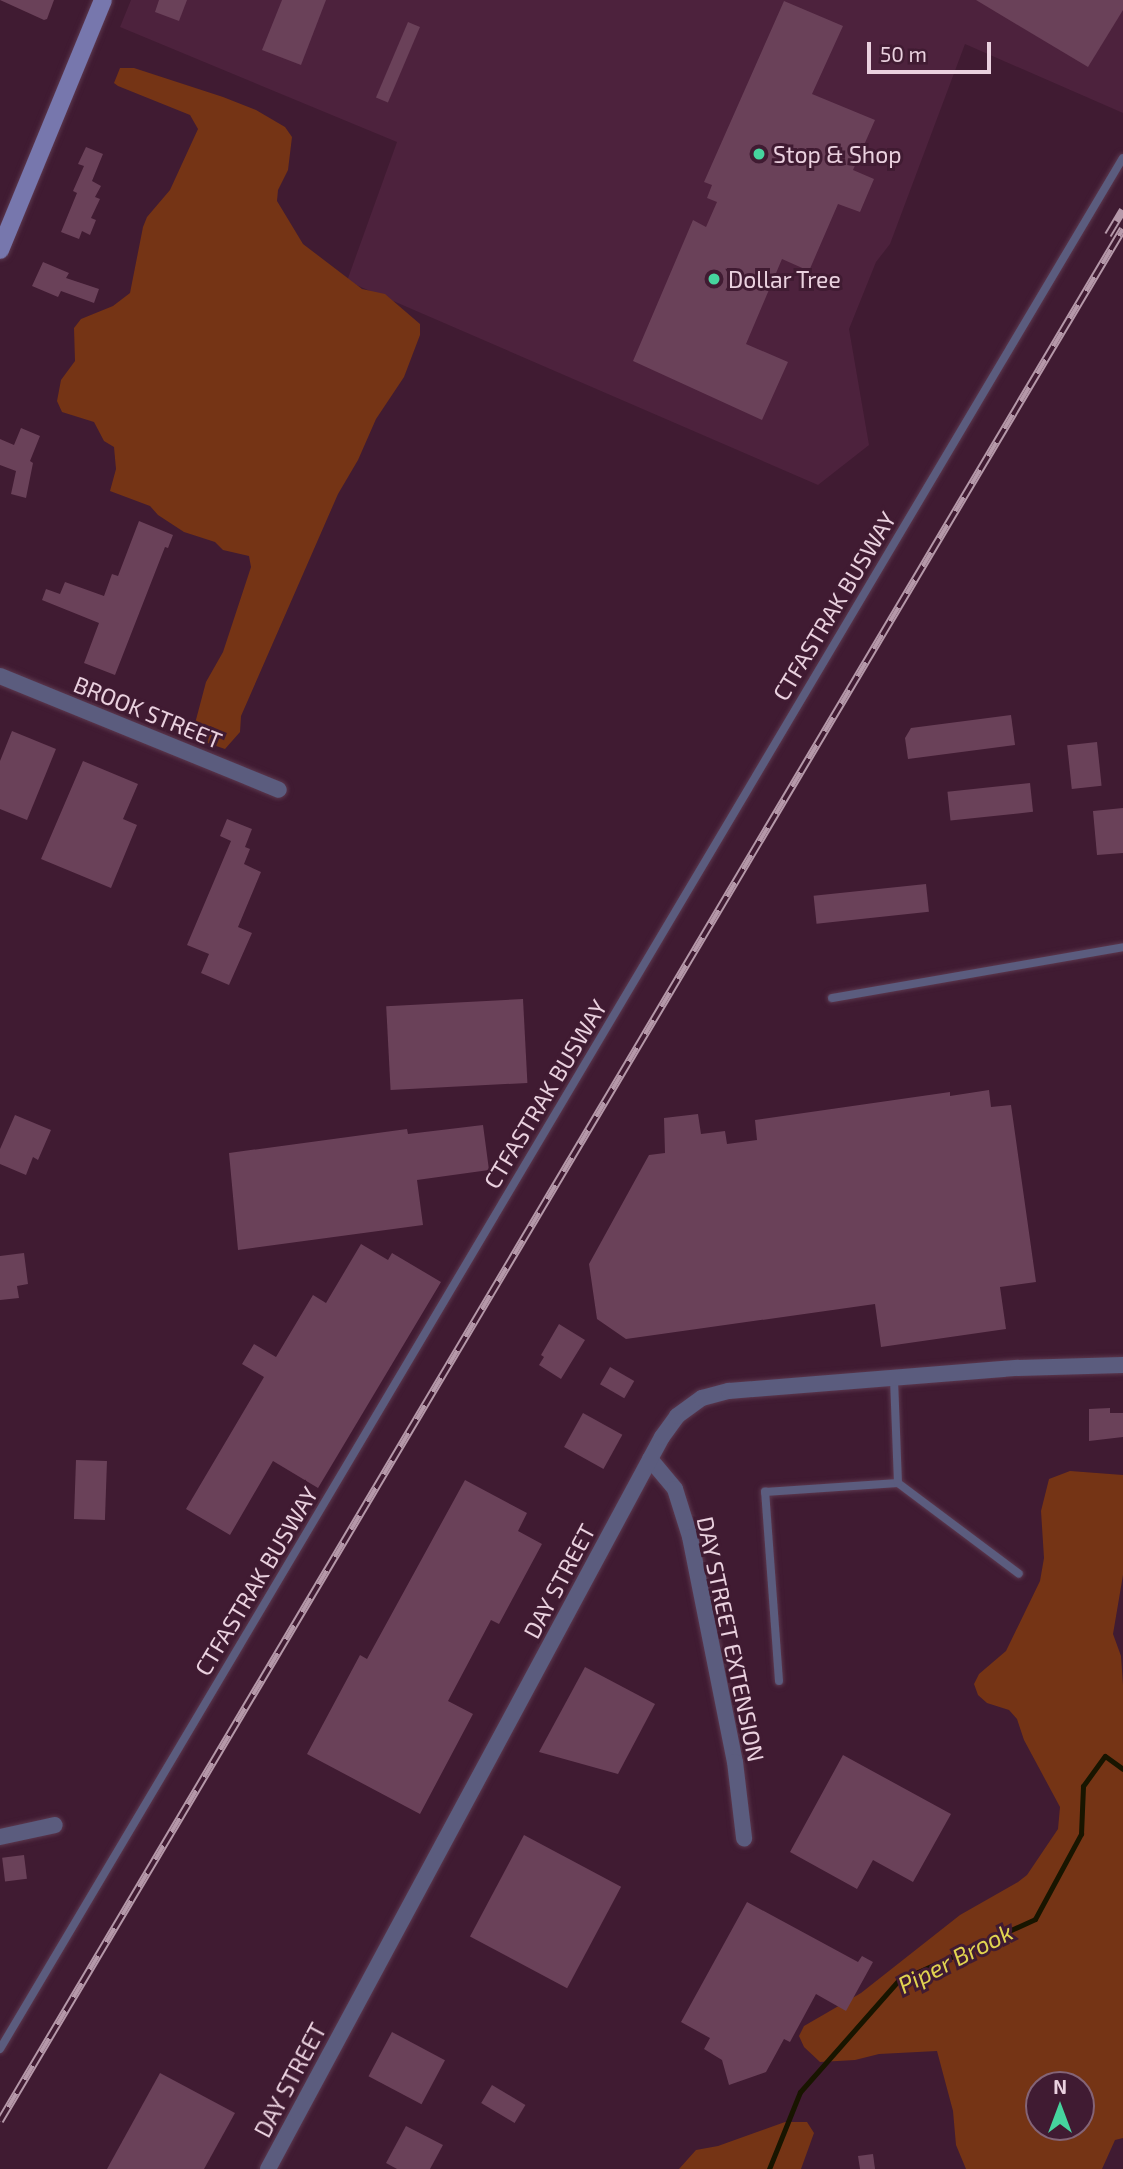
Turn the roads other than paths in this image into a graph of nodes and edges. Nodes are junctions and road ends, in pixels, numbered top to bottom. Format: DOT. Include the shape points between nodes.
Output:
graph roads {
  1 [pos="103,0"];
  2 [pos="1123,158"];
  3 [pos="0,250"];
  4 [pos="0,676"];
  5 [pos="279,790"];
  6 [pos="1123,947"];
  7 [pos="832,998"];
  8 [pos="1123,1365"];
  9 [pos="894,1378"];
  10 [pos="650,1459"];
  11 [pos="898,1483"];
  12 [pos="1019,1573"];
  13 [pos="779,1681"];
  14 [pos="55,1825"];
  15 [pos="0,1837"];
  16 [pos="744,1838"];
  17 [pos="0,2049"];
  18 [pos="268,2169"];
  1 -- 3 [label="main road"];
  2 -- 17 [label="lane, CTFASTRAK BUSWAY"];
  4 -- 5 [label="street, BROOK STREET"];
  6 -- 7 [label="lane"];
  8 -- 9 [label="street, DAY STREET"];
  9 -- 10 [label="street, DAY STREET" via="729,1391 702,1398 677,1416"];
  9 -- 11 [label="lane"];
  10 -- 16 [label="street, DAY STREET EXTENSION" via="675,1489 690,1537 735,1762"];
  10 -- 18 [label="street, DAY STREET"];
  11 -- 12 [label="lane"];
  11 -- 13 [label="lane" via="765,1492"];
  14 -- 15 [label="street"];
}
